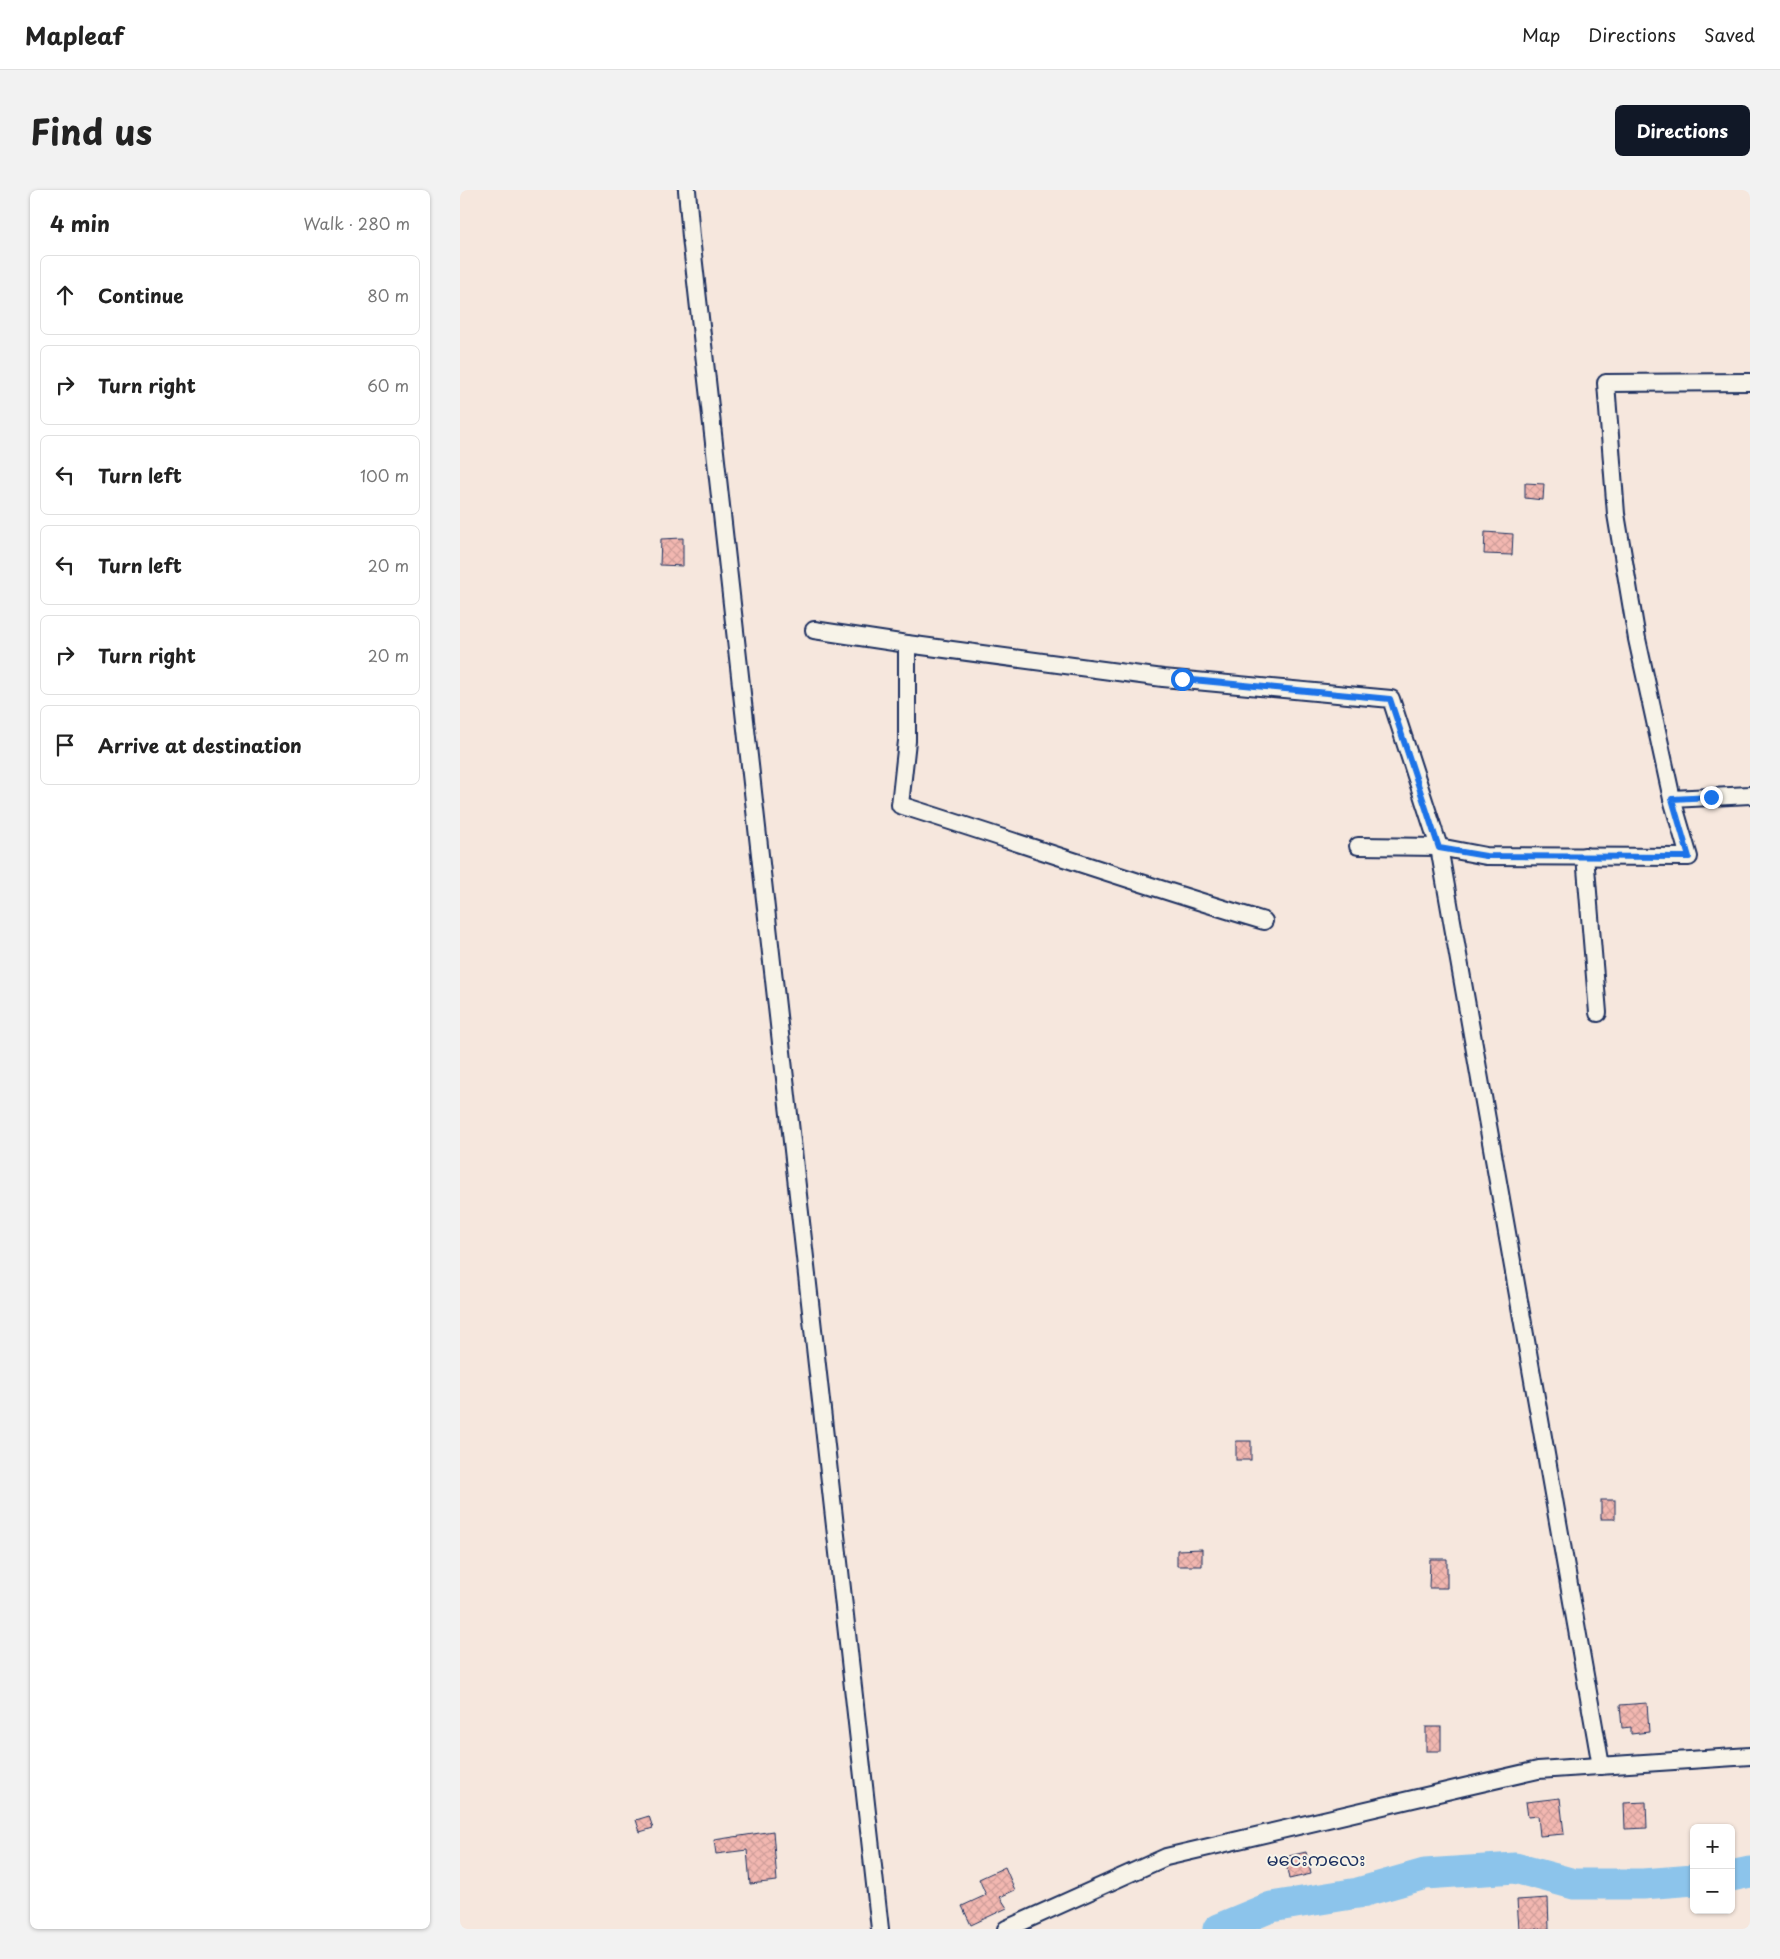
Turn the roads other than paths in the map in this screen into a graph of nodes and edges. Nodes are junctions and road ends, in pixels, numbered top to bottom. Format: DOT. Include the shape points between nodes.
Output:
graph roads {
  1 [pos="687,190"];
  2 [pos="1750,382"];
  3 [pos="814,630"];
  4 [pos="907,644"];
  5 [pos="1750,796"];
  6 [pos="1672,799"];
  7 [pos="1358,846"];
  8 [pos="1439,848"];
  9 [pos="1585,856"];
  10 [pos="1264,921"];
  11 [pos="1598,1012"];
  12 [pos="1750,1756"];
  13 [pos="1600,1766"];
  14 [pos="880,1929"];
  15 [pos="1006,1929"];
  1 -- 14 [label="street"];
  2 -- 6 [label="street" via="1606,384 1616,514 1637,640"];
  3 -- 4 [label="street"];
  4 -- 8 [label="street" via="1163,678 1390,699"];
  4 -- 10 [label="street" via="907,741 900,805"];
  5 -- 6 [label="street"];
  6 -- 9 [label="street" via="1689,857"];
  7 -- 8 [label="street"];
  8 -- 9 [label="street" via="1486,856"];
  8 -- 13 [label="street"];
  9 -- 11 [label="street"];
  12 -- 13 [label="street"];
  13 -- 15 [label="street" via="1538,1770 1166,1857"];
}
